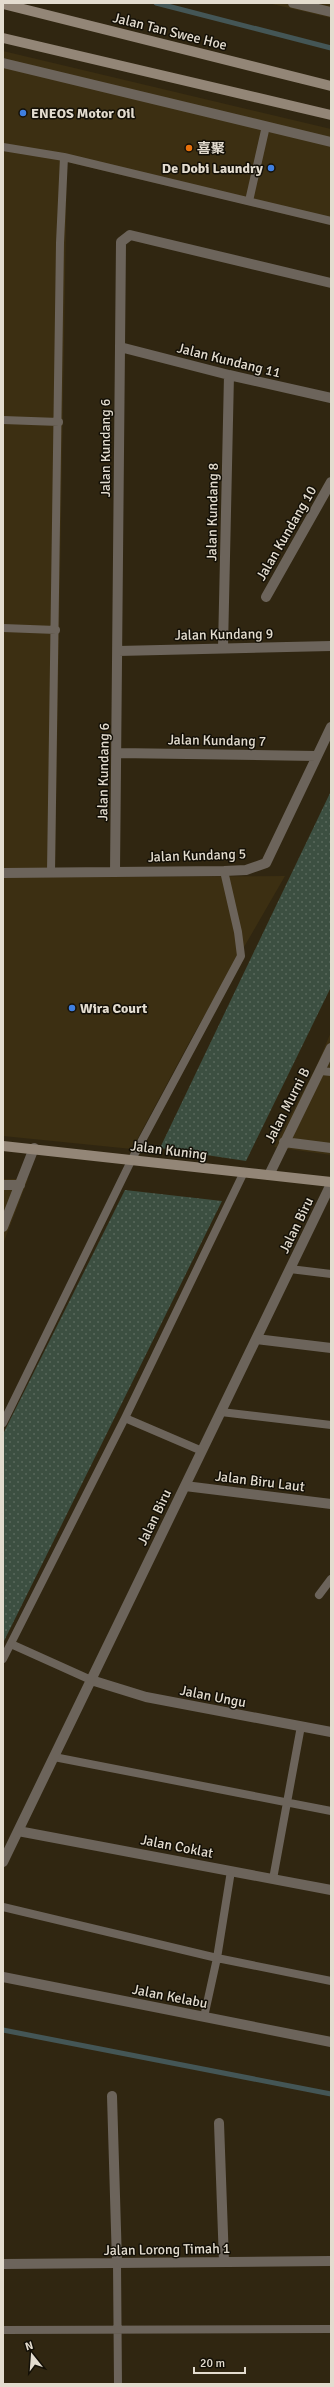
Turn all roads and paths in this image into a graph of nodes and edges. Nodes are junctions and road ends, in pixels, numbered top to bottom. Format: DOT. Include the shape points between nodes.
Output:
graph roads {
  1 [pos="293,3"];
  2 [pos="3,4"];
  3 [pos="331,12"];
  4 [pos="3,38"];
  5 [pos="3,63"];
  6 [pos="331,86"];
  7 [pos="331,115"];
  8 [pos="266,126"];
  9 [pos="331,142"];
  10 [pos="3,147"];
  11 [pos="64,156"];
  12 [pos="249,201"];
  13 [pos="331,221"];
  14 [pos="331,283"];
  15 [pos="120,347"];
  16 [pos="229,376"];
  17 [pos="331,398"];
  18 [pos="3,420"];
  19 [pos="59,422"];
  20 [pos="331,482"];
  21 [pos="266,597"];
  22 [pos="3,628"];
  23 [pos="56,630"];
  24 [pos="331,646"];
  25 [pos="223,648"];
  26 [pos="118,651"];
  27 [pos="331,727"];
  28 [pos="118,753"];
  29 [pos="316,756"];
  30 [pos="224,871"];
  31 [pos="51,872"];
  32 [pos="115,872"];
  33 [pos="3,873"];
  34 [pos="331,1048"];
  35 [pos="326,1071"];
  36 [pos="284,1142"];
  37 [pos="3,1146"];
  38 [pos="34,1148"];
  39 [pos="331,1148"];
  40 [pos="132,1159"];
  41 [pos="244,1172"];
  42 [pos="269,1175"];
  43 [pos="331,1183"];
  44 [pos="3,1184"];
  45 [pos="20,1185"];
  46 [pos="3,1227"];
  47 [pos="290,1269"];
  48 [pos="331,1274"];
  49 [pos="256,1339"];
  50 [pos="331,1348"];
  51 [pos="221,1412"];
  52 [pos="125,1418"];
  53 [pos="3,1423"];
  54 [pos="331,1425"];
  55 [pos="202,1451"];
  56 [pos="185,1486"];
  57 [pos="331,1504"];
  58 [pos="331,1579"];
  59 [pos="319,1595"];
  60 [pos="11,1644"];
  61 [pos="3,1659"];
  62 [pos="91,1680"];
  63 [pos="300,1726"];
  64 [pos="331,1732"];
  65 [pos="54,1757"];
  66 [pos="286,1802"];
  67 [pos="331,1811"];
  68 [pos="18,1831"];
  69 [pos="3,1862"];
  70 [pos="231,1871"];
  71 [pos="273,1879"];
  72 [pos="331,1890"];
  73 [pos="3,1907"];
  74 [pos="217,1958"];
  75 [pos="3,1977"];
  76 [pos="331,1981"];
  77 [pos="204,2017"];
  78 [pos="331,2042"];
  79 [pos="112,2096"];
  80 [pos="219,2123"];
  81 [pos="331,2261"];
  82 [pos="224,2262"];
  83 [pos="117,2263"];
  84 [pos="3,2264"];
  85 [pos="331,2329"];
  86 [pos="3,2330"];
  87 [pos="118,2331"];
  88 [pos="118,2384"];
  1 -- 3 [label="street"];
  2 -- 6 [label="main road, Jalan Tan Swee Hoe"];
  4 -- 7 [label="main road"];
  5 -- 8 [label="street"];
  8 -- 9 [label="street"];
  8 -- 12 [label="lane"];
  10 -- 11 [label="lane"];
  11 -- 12 [label="lane"];
  11 -- 19 [label="lane" via="60,243"];
  12 -- 13 [label="lane"];
  14 -- 15 [label="street, Jalan Kundang 6" via="130,235 124,239 121,247"];
  15 -- 16 [label="street, Jalan Kundang 11"];
  15 -- 26 [label="street, Jalan Kundang 6"];
  16 -- 17 [label="street, Jalan Kundang 11"];
  16 -- 25 [label="street, Jalan Kundang 8"];
  18 -- 19 [label="lane"];
  19 -- 23 [label="lane"];
  20 -- 21 [label="street, Jalan Kundang 10"];
  22 -- 23 [label="lane"];
  23 -- 31 [label="lane"];
  24 -- 25 [label="street, Jalan Kundang 9"];
  25 -- 26 [label="street, Jalan Kundang 9"];
  26 -- 28 [label="street, Jalan Kundang 6"];
  27 -- 29 [label="street, Jalan Kundang 5"];
  28 -- 29 [label="street, Jalan Kundang 7"];
  28 -- 32 [label="street, Jalan Kundang 6"];
  29 -- 30 [label="street, Jalan Kundang 5" via="266,863 246,870"];
  30 -- 32 [label="street, Jalan Kundang 5"];
  30 -- 40 [label="lane" via="238,932 240,956"];
  31 -- 32 [label="street, Jalan Kundang 5"];
  31 -- 33 [label="street, Jalan Kundang 5"];
  34 -- 35 [label="street, Jalan Murni B"];
  35 -- 36 [label="street, Jalan Murni B"];
  36 -- 39 [label="street"];
  36 -- 42 [label="street, Jalan Murni B"];
  37 -- 38 [label="main road, Jalan Kuning"];
  38 -- 40 [label="main road, Jalan Kuning"];
  38 -- 45 [label="street"];
  40 -- 41 [label="main road, Jalan Kuning"];
  40 -- 53 [label="lane"];
  41 -- 42 [label="main road, Jalan Kuning"];
  41 -- 52 [label="lane"];
  42 -- 43 [label="main road, Jalan Kuning"];
  43 -- 47 [label="street, Jalan Biru"];
  44 -- 45 [label="street"];
  45 -- 46 [label="street"];
  47 -- 48 [label="lane"];
  47 -- 49 [label="street, Jalan Biru"];
  49 -- 50 [label="street"];
  49 -- 51 [label="street, Jalan Biru"];
  51 -- 54 [label="lane"];
  51 -- 55 [label="street, Jalan Biru"];
  52 -- 55 [label="lane"];
  52 -- 60 [label="lane"];
  55 -- 56 [label="street, Jalan Biru"];
  56 -- 57 [label="street, Jalan Biru Laut"];
  56 -- 62 [label="street, Jalan Biru"];
  58 -- 59 [label="lane"];
  60 -- 61 [label="lane"];
  60 -- 62 [label="lane"];
  62 -- 63 [label="street, Jalan Ungu" via="146,1697"];
  62 -- 65 [label="street, Jalan Biru"];
  63 -- 64 [label="street, Jalan Ungu"];
  63 -- 66 [label="lane"];
  65 -- 66 [label="lane"];
  65 -- 68 [label="street, Jalan Biru"];
  66 -- 67 [label="lane"];
  66 -- 71 [label="lane"];
  68 -- 69 [label="street, Jalan Biru"];
  68 -- 70 [label="street, Jalan Coklat"];
  70 -- 71 [label="street, Jalan Coklat"];
  70 -- 74 [label="lane"];
  71 -- 72 [label="street, Jalan Coklat"];
  73 -- 74 [label="lane"];
  74 -- 76 [label="lane"];
  74 -- 77 [label="lane"];
  75 -- 77 [label="street, Jalan Kelabu"];
  77 -- 78 [label="street, Jalan Kelabu"];
  79 -- 83 [label="street"];
  80 -- 82 [label="street"];
  81 -- 82 [label="street, Jalan Lorong Timah 1"];
  82 -- 83 [label="street, Jalan Lorong Timah 1"];
  83 -- 84 [label="street, Jalan Lorong Timah 1"];
  83 -- 87 [label="lane"];
  85 -- 87 [label="lane"];
  86 -- 87 [label="lane"];
  87 -- 88 [label="lane"];
}
